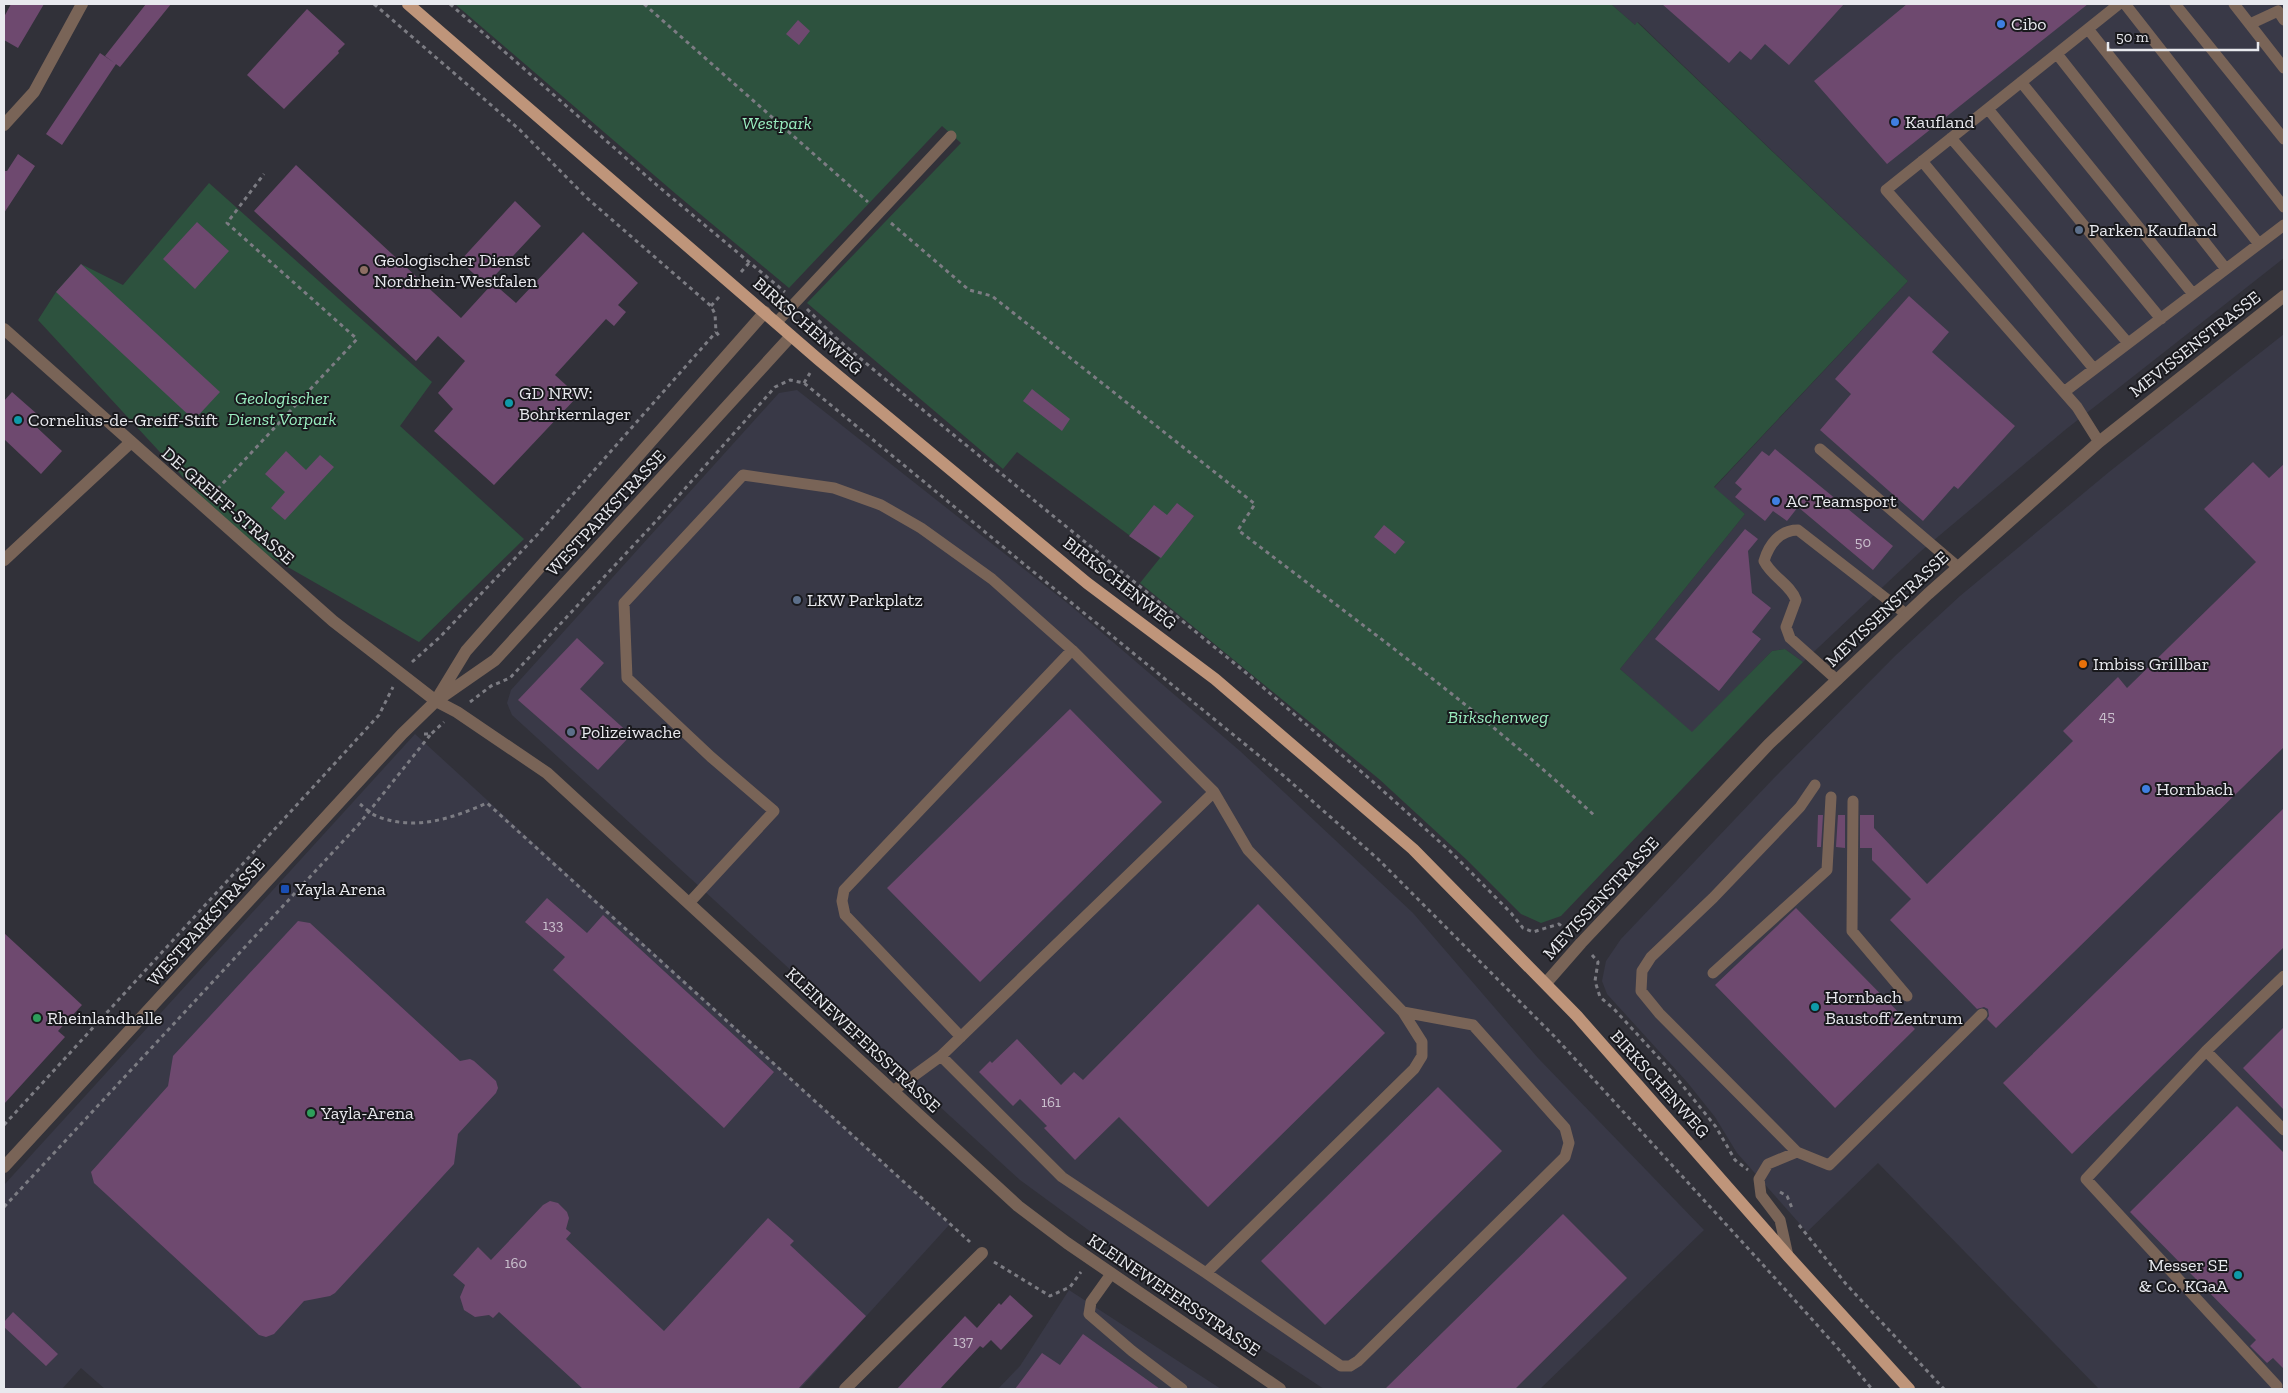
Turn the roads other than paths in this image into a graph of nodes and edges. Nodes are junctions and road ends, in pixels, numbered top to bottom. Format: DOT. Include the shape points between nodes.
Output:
graph roads {
  1 [pos="82,4"];
  2 [pos="408,4"];
  3 [pos="2119,4"];
  4 [pos="2125,4"];
  5 [pos="2175,4"];
  6 [pos="2234,4"];
  7 [pos="2284,20"];
  8 [pos="2250,24"];
  9 [pos="2088,29"];
  10 [pos="2057,54"];
  11 [pos="2284,68"];
  12 [pos="2021,82"];
  13 [pos="1988,109"];
  14 [pos="4,125"];
  15 [pos="951,136"];
  16 [pos="1951,138"];
  17 [pos="2284,139"];
  18 [pos="1922,161"];
  19 [pos="2284,207"];
  20 [pos="2284,224"];
  21 [pos="2259,244"];
  22 [pos="2226,269"];
  23 [pos="2193,294"];
  24 [pos="2284,296"];
  25 [pos="765,312"];
  26 [pos="2161,318"];
  27 [pos="777,322"];
  28 [pos="4,329"];
  29 [pos="791,336"];
  30 [pos="2128,343"];
  31 [pos="2094,369"];
  32 [pos="2064,392"];
  33 [pos="2099,442"];
  34 [pos="130,443"];
  35 [pos="1820,449"];
  36 [pos="4,560"];
  37 [pos="1958,567"];
  38 [pos="1906,614"];
  39 [pos="1072,650"];
  40 [pos="1837,680"];
  41 [pos="436,701"];
  42 [pos="1815,785"];
  43 [pos="1214,792"];
  44 [pos="1831,797"];
  45 [pos="1852,801"];
  46 [pos="689,903"];
  47 [pos="1713,973"];
  48 [pos="2284,976"];
  49 [pos="1546,983"];
  50 [pos="1907,996"];
  51 [pos="1403,1012"];
  52 [pos="1982,1014"];
  53 [pos="961,1037"];
  54 [pos="2206,1051"];
  55 [pos="941,1056"];
  56 [pos="893,1091"];
  57 [pos="2284,1130"];
  58 [pos="1797,1152"];
  59 [pos="4,1168"];
  60 [pos="982,1253"];
  61 [pos="1788,1256"];
  62 [pos="1206,1273"];
  63 [pos="1111,1274"];
  64 [pos="2281,1384"];
  65 [pos="845,1389"];
  66 [pos="1182,1389"];
  67 [pos="1280,1389"];
  68 [pos="1909,1389"];
  1 -- 14 [label="street" via="34,92"];
  2 -- 25 [label="main road, BIRKSCHENWEG"];
  3 -- 9 [label="lane"];
  4 -- 19 [label="lane"];
  5 -- 17 [label="lane"];
  6 -- 8 [label="lane"];
  7 -- 8 [label="lane" via="2278,11"];
  8 -- 11 [label="lane"];
  9 -- 10 [label="lane"];
  9 -- 21 [label="lane"];
  10 -- 12 [label="lane"];
  10 -- 22 [label="lane"];
  12 -- 13 [label="lane"];
  12 -- 23 [label="lane"];
  13 -- 16 [label="lane"];
  13 -- 26 [label="lane"];
  15 -- 27 [label="lane"];
  16 -- 18 [label="lane"];
  16 -- 30 [label="lane"];
  18 -- 31 [label="lane"];
  18 -- 32 [label="lane" via="1886,190"];
  20 -- 21 [label="lane"];
  21 -- 22 [label="lane"];
  22 -- 23 [label="lane"];
  23 -- 26 [label="lane"];
  24 -- 33 [label="street, MEVISSENSTRASSE"];
  25 -- 27 [label="main road, BIRKSCHENWEG"];
  25 -- 41 [label="street, WESTPARKSTRASSE" via="466,651"];
  26 -- 30 [label="lane"];
  27 -- 29 [label="main road, BIRKSCHENWEG"];
  28 -- 34 [label="street, DE-GREIFF-STRASSE"];
  29 -- 41 [label="street, WESTPARKSTRASSE" via="495,660"];
  29 -- 49 [label="main road, BIRKSCHENWEG" via="1087,583 1215,679 1352,795 1413,849"];
  30 -- 31 [label="lane"];
  31 -- 32 [label="lane"];
  32 -- 33 [label="lane"];
  33 -- 37 [label="street, MEVISSENSTRASSE"];
  34 -- 36 [label="street"];
  34 -- 41 [label="street, DE-GREIFF-STRASSE" via="333,621"];
  35 -- 37 [label="lane"];
  37 -- 38 [label="street, MEVISSENSTRASSE"];
  38 -- 40 [label="street, MEVISSENSTRASSE"];
  38 -- 40 [label="lane" via="1798,530 1780,534 1766,551 1764,561 1768,569 1792,590 1796,600 1786,627 1790,638"];
  39 -- 43 [label="lane"];
  39 -- 46 [label="lane" via="992,579 921,528 881,505 834,488 742,475 624,603 627,678 774,811"];
  39 -- 53 [label="lane" via="844,890 842,901 846,915"];
  40 -- 49 [label="street, MEVISSENSTRASSE" via="1769,744"];
  41 -- 46 [label="street, KLEINEWEFERSSTRASSE" via="547,773"];
  41 -- 59 [label="street, WESTPARKSTRASSE" via="402,734"];
  42 -- 58 [label="lane" via="1793,814 1713,898 1651,957 1642,971 1641,991"];
  43 -- 51 [label="lane" via="1248,850"];
  43 -- 53 [label="lane"];
  44 -- 47 [label="lane" via="1827,870"];
  45 -- 50 [label="lane" via="1852,932"];
  46 -- 56 [label="street, KLEINEWEFERSSTRASSE"];
  48 -- 54 [label="lane"];
  49 -- 61 [label="main road, BIRKSCHENWEG"];
  51 -- 62 [label="lane" via="1422,1042 1422,1056 1414,1069"];
  51 -- 62 [label="lane" via="1474,1025 1565,1128 1568,1143 1564,1157 1350,1366 1341,1366"];
  52 -- 58 [label="lane" via="1828,1166"];
  53 -- 55 [label="lane"];
  54 -- 57 [label="lane"];
  54 -- 64 [label="lane" via="2086,1179"];
  55 -- 56 [label="lane"];
  55 -- 62 [label="lane" via="1062,1177"];
  56 -- 63 [label="street, KLEINEWEFERSSTRASSE" via="1018,1206"];
  58 -- 61 [label="lane" via="1768,1164 1759,1180 1761,1195 1780,1220"];
  60 -- 65 [label="street"];
  61 -- 68 [label="main road, BIRKSCHENWEG"];
  63 -- 66 [label="lane" via="1091,1302 1089,1314"];
  63 -- 67 [label="street, KLEINEWEFERSSTRASSE"];
}
